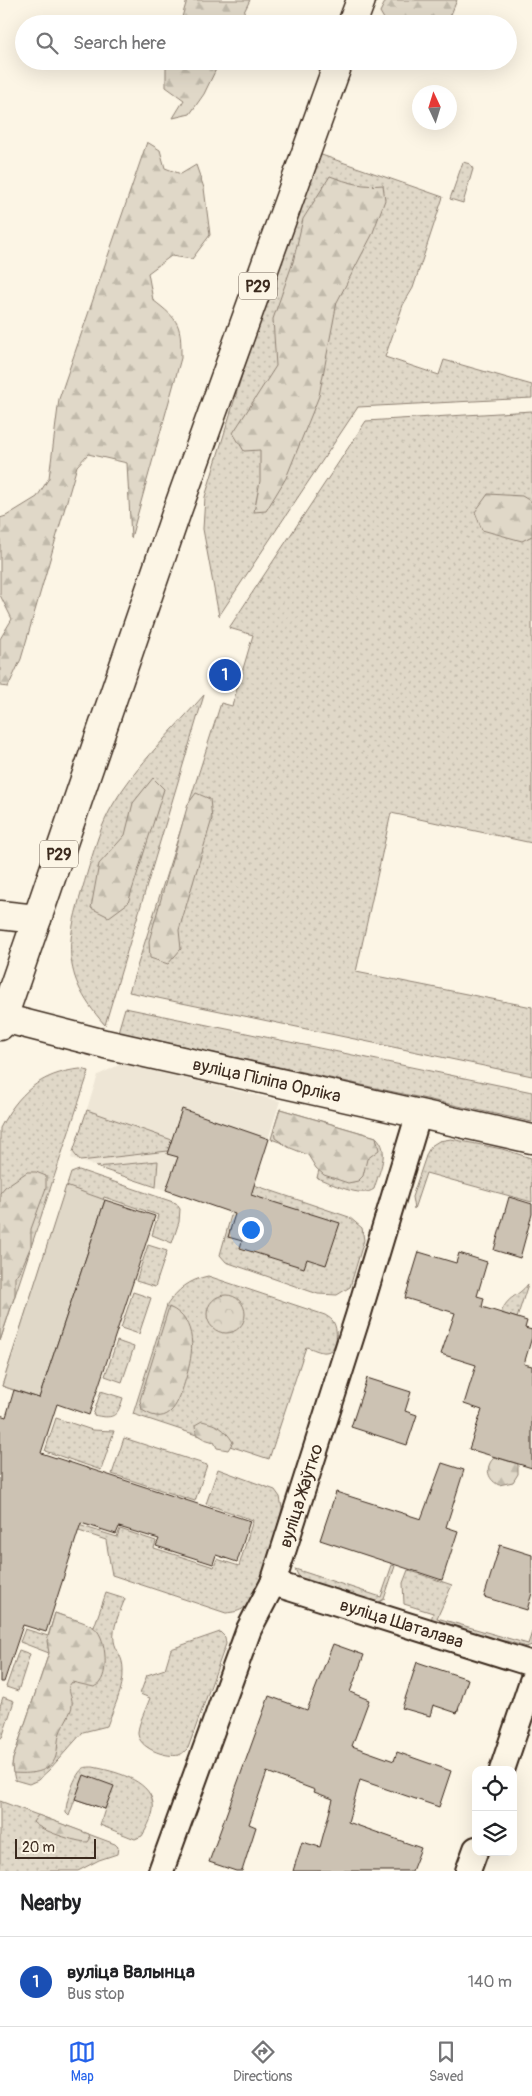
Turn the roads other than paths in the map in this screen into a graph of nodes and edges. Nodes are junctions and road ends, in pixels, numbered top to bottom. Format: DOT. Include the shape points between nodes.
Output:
graph roads {
  1 [pos="361,0"];
  2 [pos="355,15"];
  3 [pos="336,70"];
  4 [pos="0,916"];
  5 [pos="37,919"];
  6 [pos="1,1022"];
  7 [pos="419,1113"];
  8 [pos="532,1139"];
  9 [pos="273,1583"];
  10 [pos="532,1664"];
  11 [pos="532,1681"];
  12 [pos="503,1766"];
  13 [pos="473,1856"];
  14 [pos="161,1871"];
  15 [pos="468,1871"];
  1 -- 2 [label="main road"];
  3 -- 5 [label="main road, Р29" via="177,511"];
  4 -- 5 [label="main road"];
  5 -- 6 [label="main road, Р29"];
  6 -- 7 [label="main road, вуліца Піліпа Орліка"];
  7 -- 8 [label="main road, вуліца Піліпа Орліка"];
  7 -- 9 [label="street, вуліца Жаўтко"];
  9 -- 10 [label="street, вуліца Шаталава"];
  9 -- 14 [label="street, вуліца Жаўтко" via="249,1629"];
  11 -- 12 [label="street"];
  13 -- 15 [label="street"];
}
